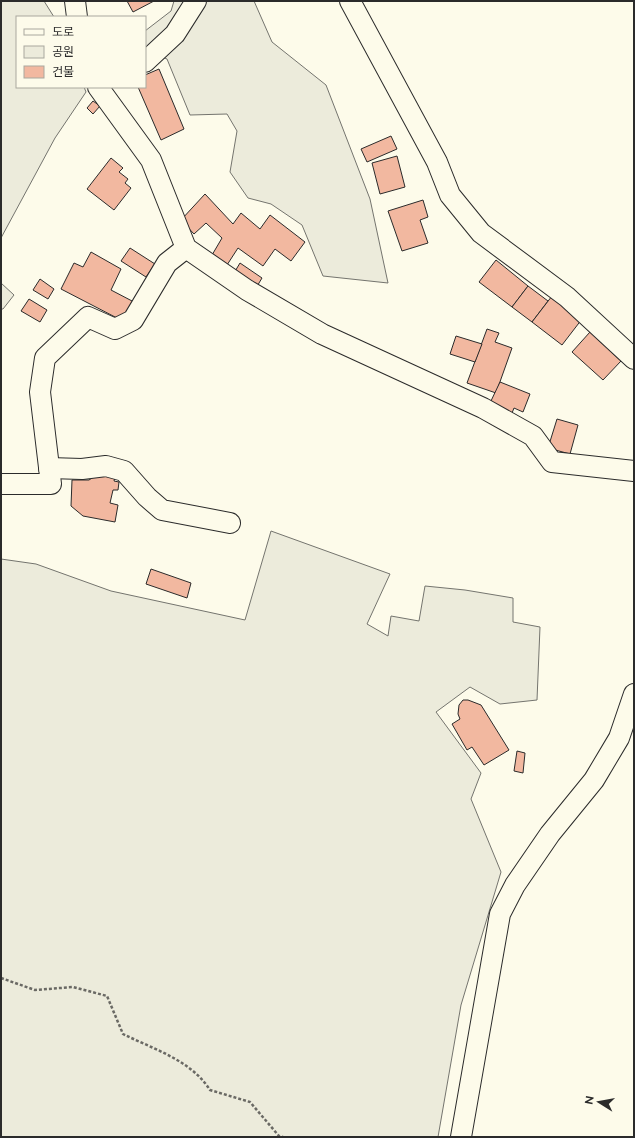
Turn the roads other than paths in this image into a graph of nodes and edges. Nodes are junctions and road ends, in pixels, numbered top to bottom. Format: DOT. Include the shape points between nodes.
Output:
graph roads {
  1 [pos="75,1"];
  2 [pos="196,1"];
  3 [pos="350,1"];
  4 [pos="77,16"];
  5 [pos="146,61"];
  6 [pos="100,88"];
  7 [pos="186,248"];
  8 [pos="634,358"];
  9 [pos="634,471"];
  10 [pos="50,476"];
  11 [pos="1,484"];
  12 [pos="230,523"];
  13 [pos="634,694"];
  14 [pos="461,1137"];
  1 -- 4 [label="street"];
  2 -- 5 [label="street" via="175,34"];
  3 -- 8 [label="street" via="437,162 450,195 481,232 567,297"];
  6 -- 7 [label="street" via="151,160"];
  7 -- 9 [label="street" via="247,290 322,334 483,408 533,436 552,462"];
  7 -- 10 [label="street" via="167,263 132,320 115,329 88,317 45,358 40,392"];
  10 -- 11 [label="street"];
  10 -- 12 [label="street" via="106,466 124,471 147,498 162,510"];
  13 -- 14 [label="street" via="619,738 594,780 550,834 515,885 500,914"];
}
